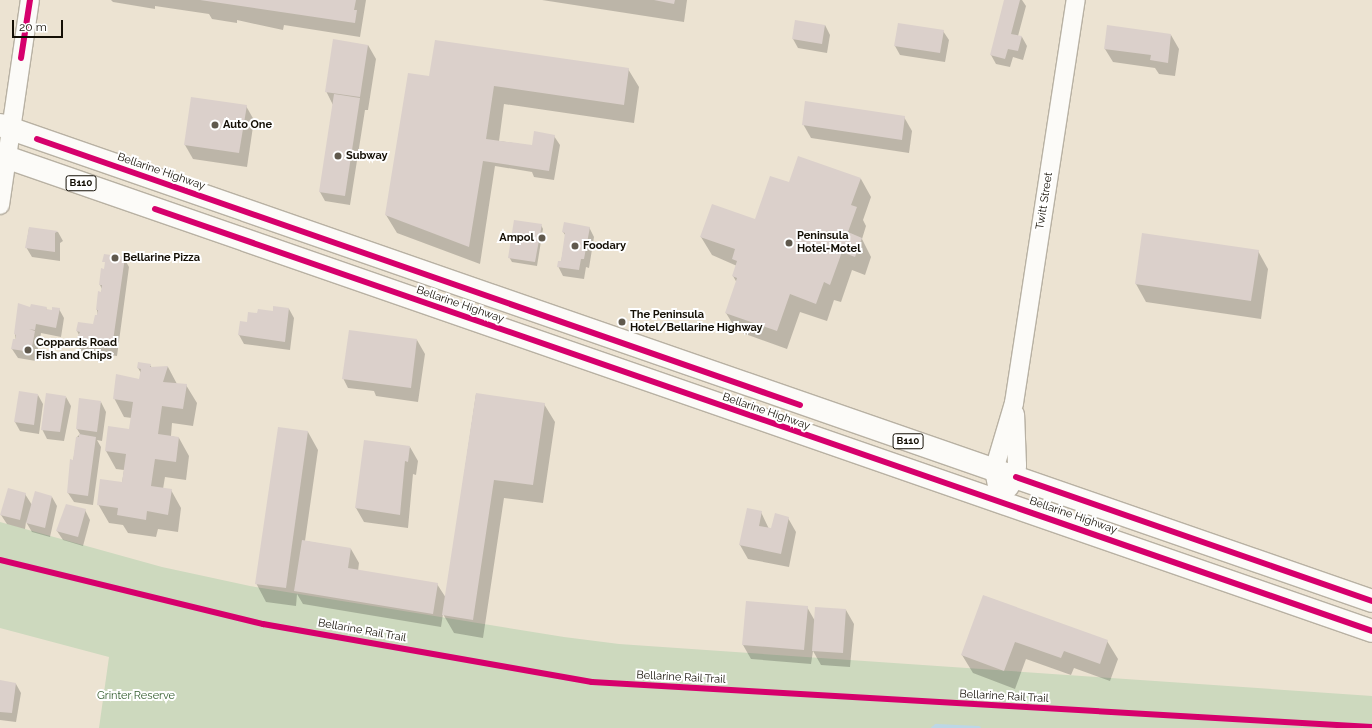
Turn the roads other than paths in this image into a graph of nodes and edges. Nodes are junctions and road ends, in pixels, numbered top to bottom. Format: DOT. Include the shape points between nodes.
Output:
graph roads {
  1 [pos="30,0"];
  2 [pos="1076,0"];
  3 [pos="6,127"];
  4 [pos="4,156"];
  5 [pos="0,205"];
  6 [pos="1014,403"];
  7 [pos="994,470"];
  8 [pos="1016,477"];
  9 [pos="1000,501"];
  10 [pos="1372,601"];
  11 [pos="1372,631"];
  1 -- 3 [label="street"];
  2 -- 6 [label="street, Twitt Street"];
  3 -- 4 [label="street"];
  3 -- 7 [label="highway, Bellarine Highway / B110"];
  4 -- 5 [label="street"];
  4 -- 9 [label="highway, Bellarine Highway / B110" via="819,441"];
  6 -- 7 [label="street, Twitt Street"];
  6 -- 8 [label="street, Twitt Street"];
  7 -- 8 [label="highway, Bellarine Highway / B110"];
  7 -- 9 [label="street, Twitt Street"];
  8 -- 9 [label="street"];
  8 -- 10 [label="highway, Bellarine Highway / B110"];
  9 -- 11 [label="highway, Bellarine Highway / B110"];
}
